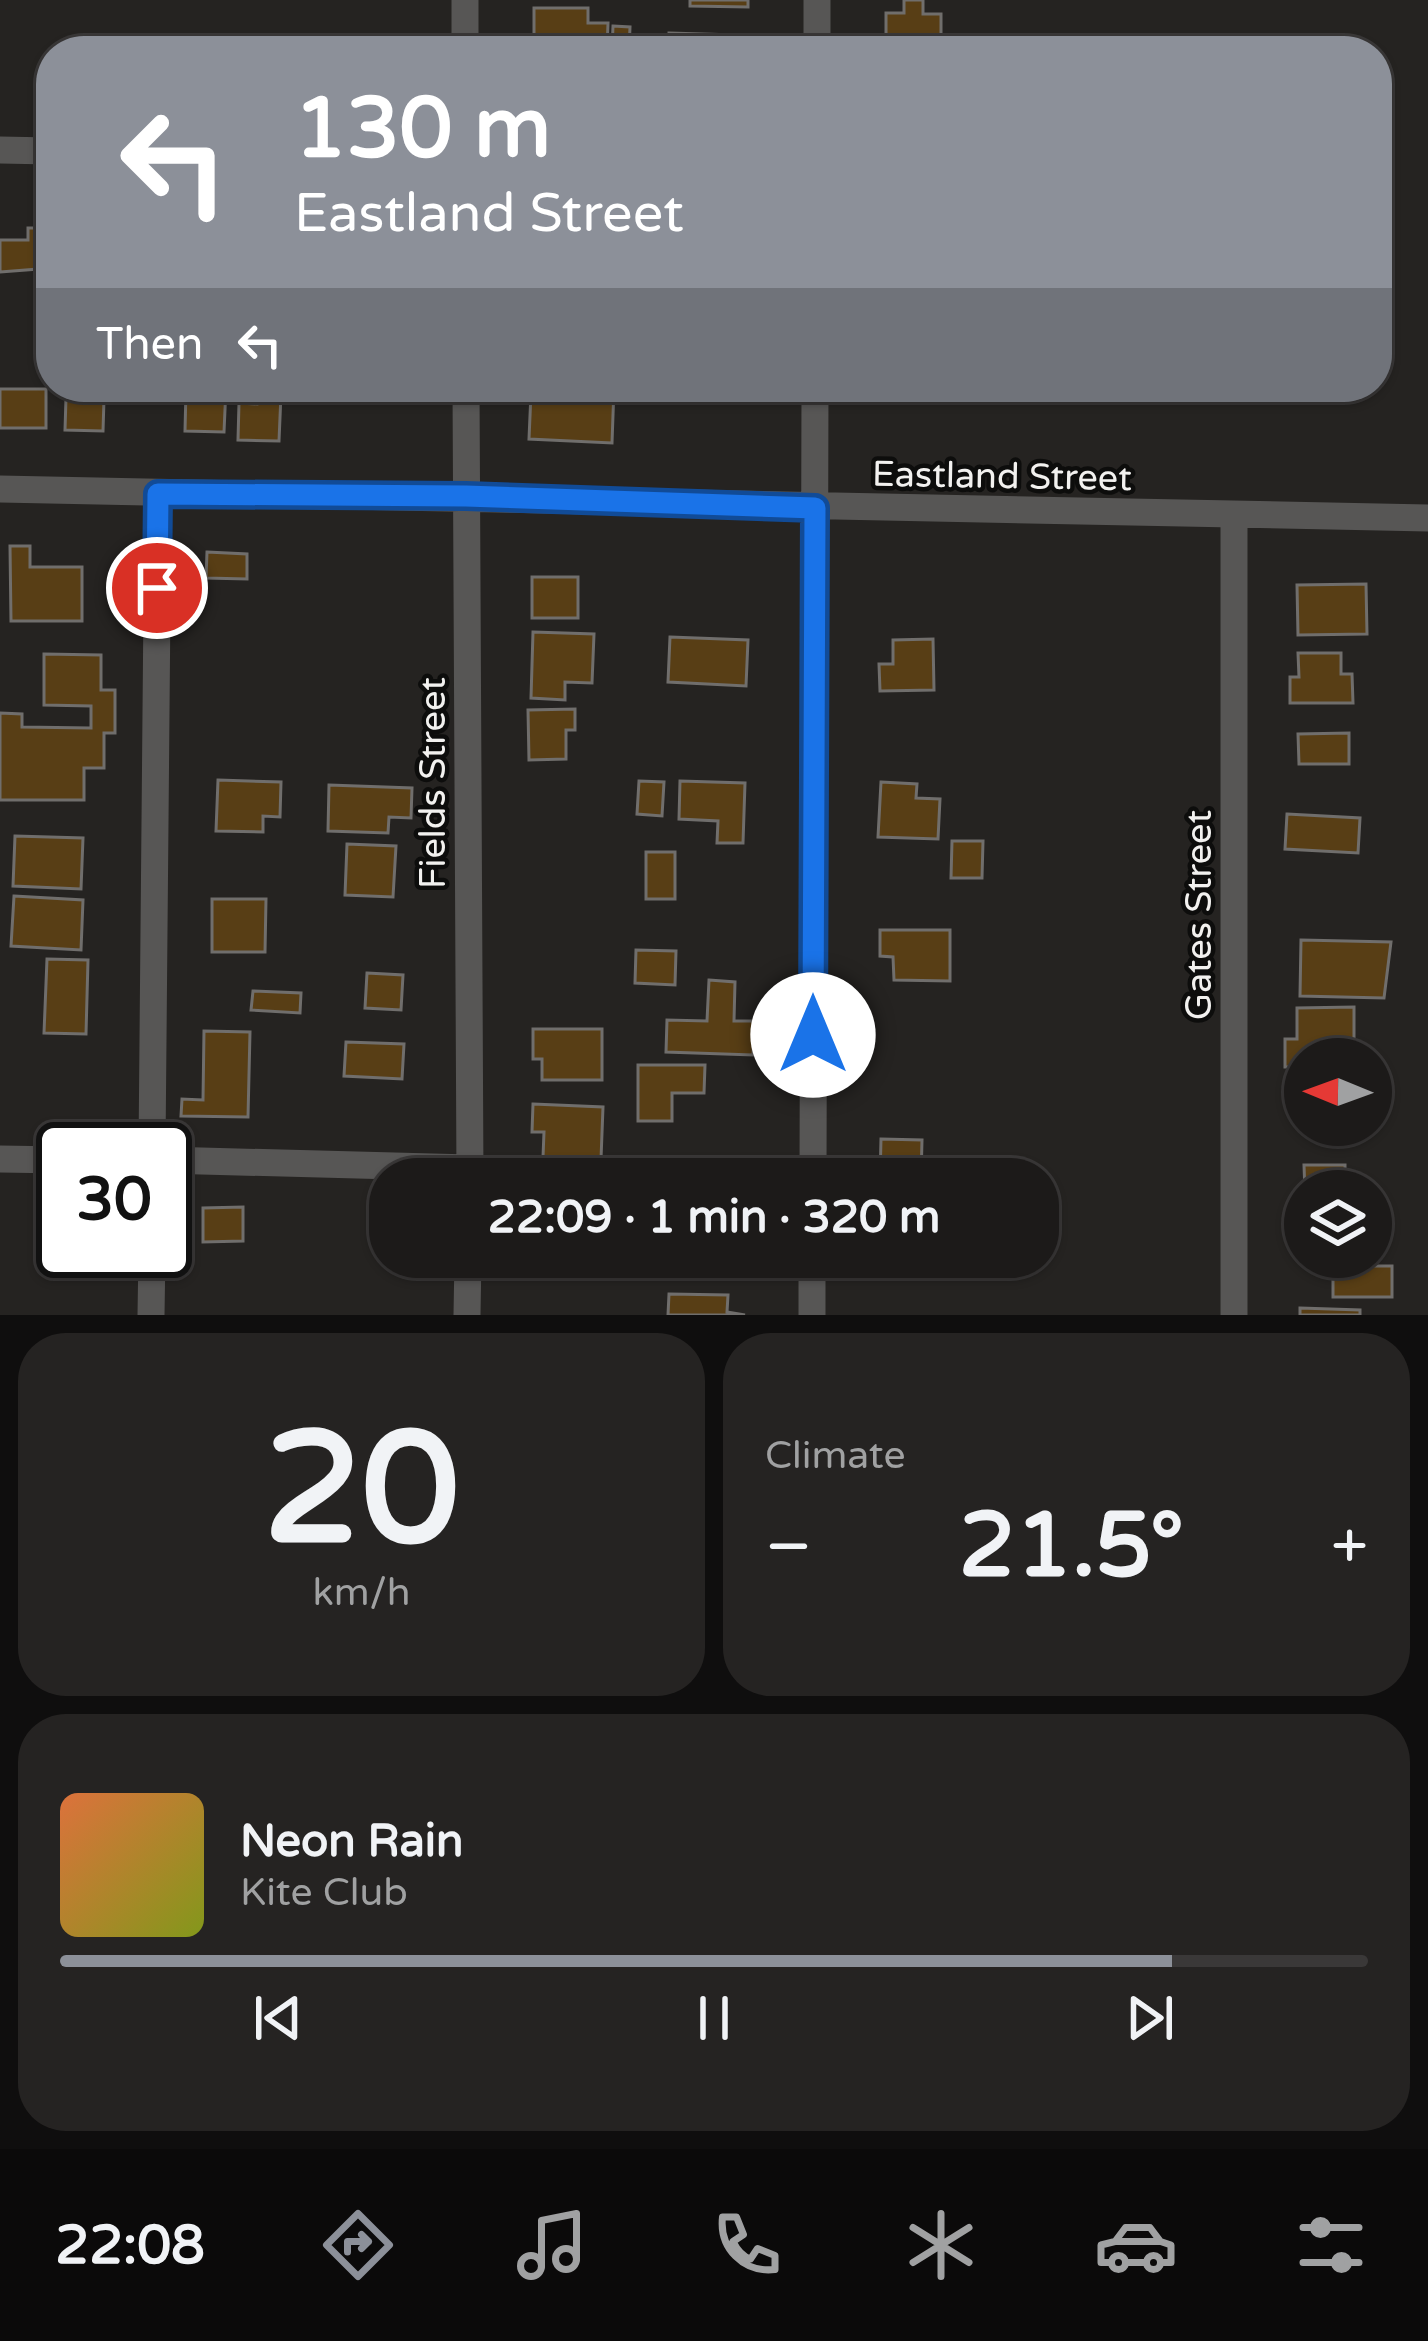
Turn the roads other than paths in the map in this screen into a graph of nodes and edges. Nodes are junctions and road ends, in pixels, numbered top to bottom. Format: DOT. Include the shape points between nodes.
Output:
graph roads {
  1 [pos="465,0"];
  2 [pos="817,0"];
  3 [pos="465,36"];
  4 [pos="817,36"];
  5 [pos="0,150"];
  6 [pos="36,151"];
  7 [pos="466,402"];
  8 [pos="815,402"];
  9 [pos="0,488"];
  10 [pos="158,494"];
  11 [pos="466,496"];
  12 [pos="815,508"];
  13 [pos="1234,515"];
  14 [pos="1428,518"];
  15 [pos="152,1122"];
  16 [pos="470,1158"];
  17 [pos="812,1158"];
  18 [pos="0,1160"];
  19 [pos="36,1160"];
  20 [pos="192,1161"];
  21 [pos="369,1169"];
  22 [pos="152,1278"];
  23 [pos="468,1278"];
  24 [pos="812,1278"];
  25 [pos="152,1315"];
  26 [pos="467,1315"];
  27 [pos="812,1315"];
  28 [pos="1234,1315"];
  1 -- 3 [label="street"];
  2 -- 4 [label="street"];
  5 -- 6 [label="street"];
  7 -- 11 [label="street, Fields Street"];
  8 -- 12 [label="street"];
  9 -- 10 [label="street, Eastland Street"];
  10 -- 11 [label="street, Eastland Street"];
  10 -- 15 [label="street"];
  11 -- 12 [label="street, Eastland Street"];
  11 -- 16 [label="street, Fields Street"];
  12 -- 13 [label="street, Eastland Street"];
  12 -- 17 [label="street"];
  13 -- 14 [label="street, Eastland Street"];
  13 -- 28 [label="street, Gates Street"];
  18 -- 19 [label="street"];
  20 -- 21 [label="street"];
  22 -- 25 [label="street"];
  23 -- 26 [label="street"];
  24 -- 27 [label="street"];
}
